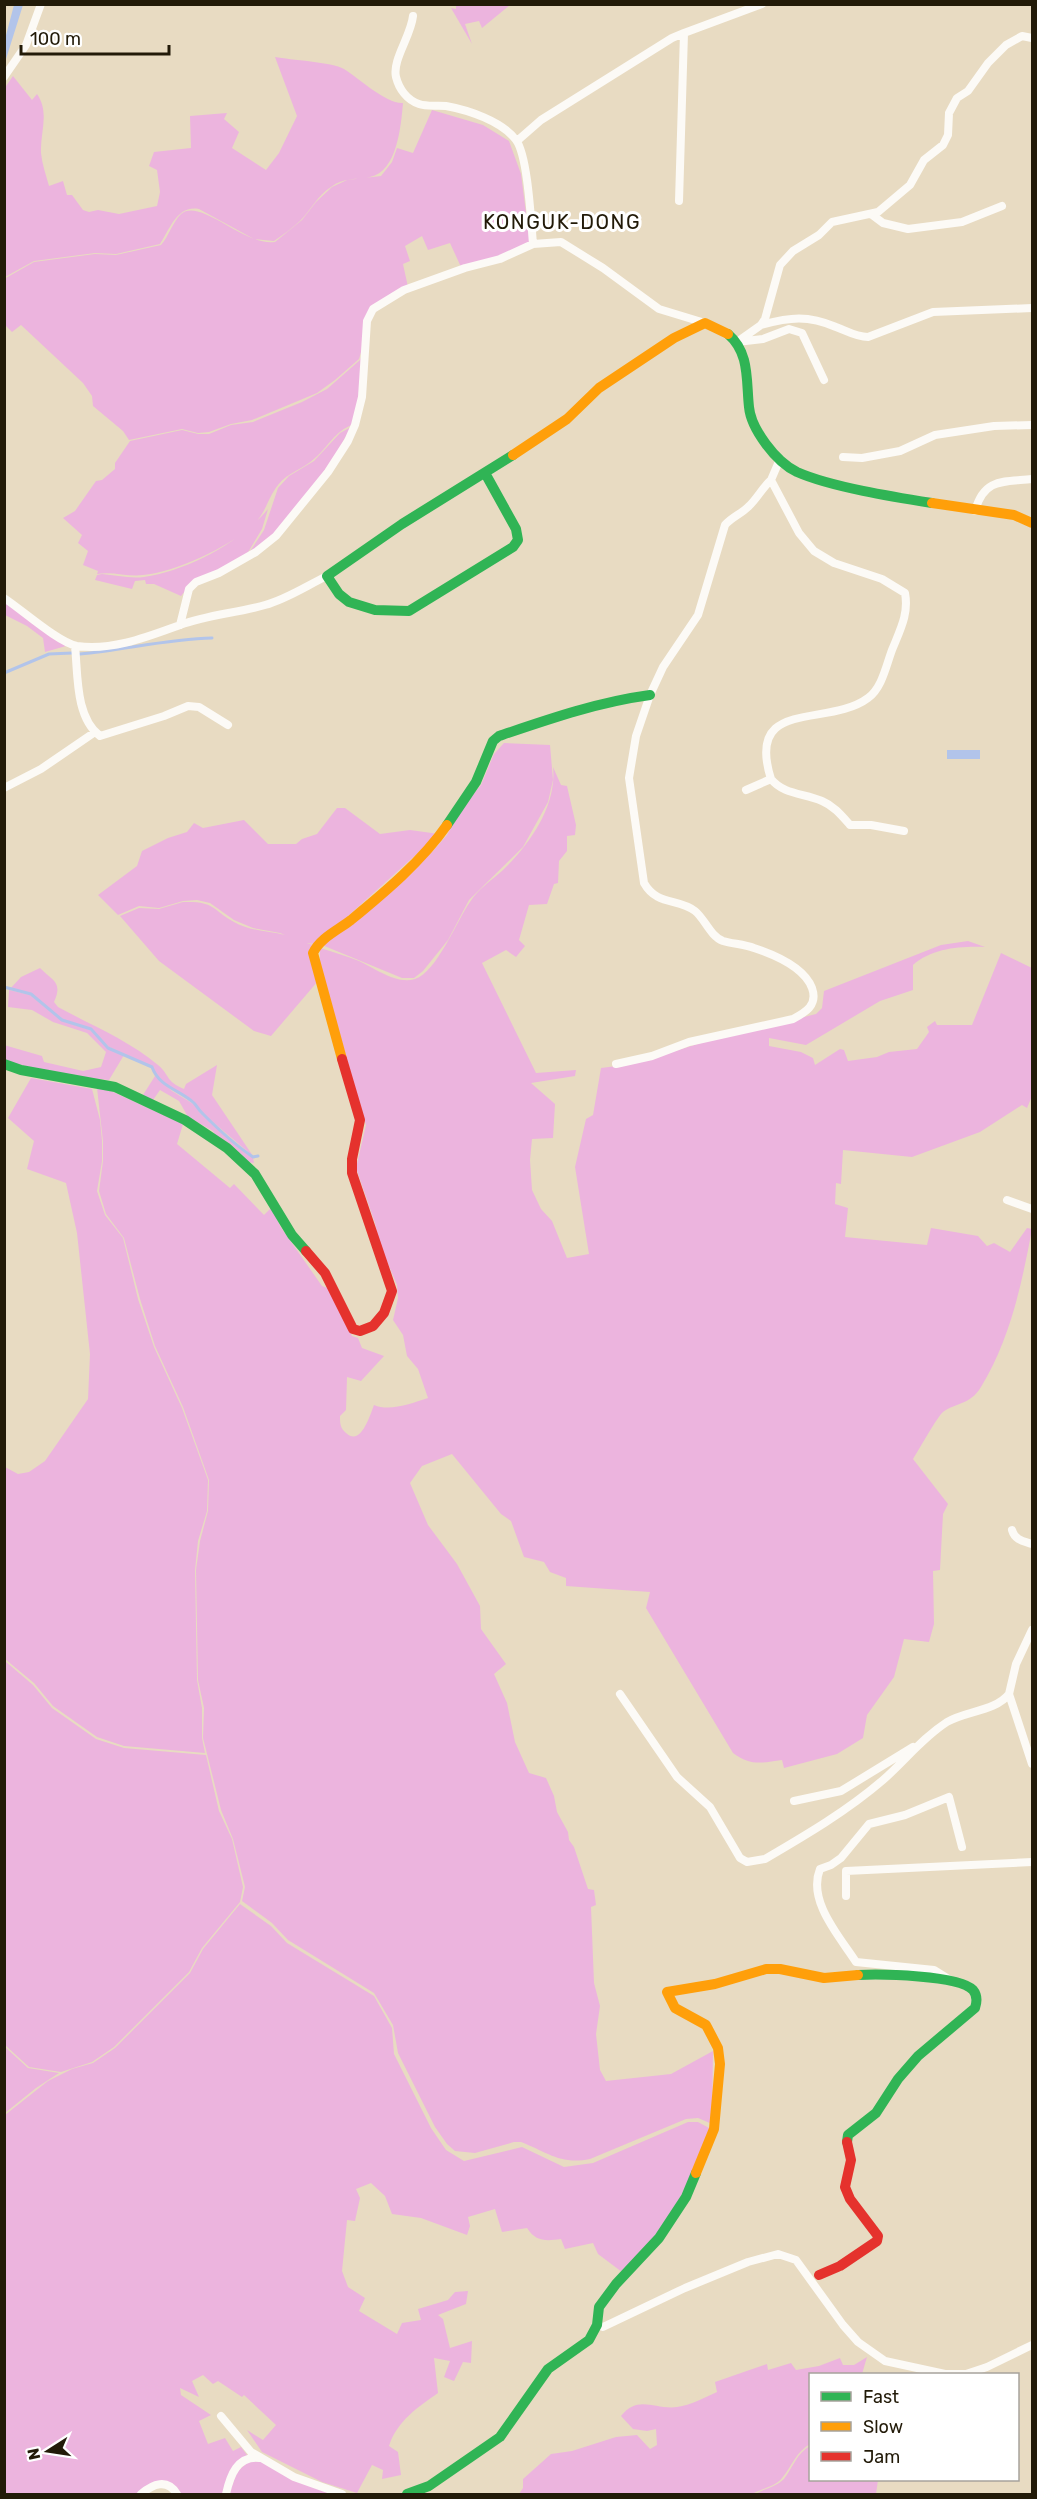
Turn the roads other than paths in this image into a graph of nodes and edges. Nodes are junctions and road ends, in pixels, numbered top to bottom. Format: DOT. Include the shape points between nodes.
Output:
graph roads {
  1 [pos="41,4"];
  2 [pos="762,4"];
  3 [pos="413,16"];
  4 [pos="684,33"];
  5 [pos="1032,38"];
  6 [pos="4,77"];
  7 [pos="517,141"];
  8 [pos="679,201"];
  9 [pos="1002,206"];
  10 [pos="871,214"];
  11 [pos="534,244"];
  12 [pos="1032,308"];
  13 [pos="705,323"];
  14 [pos="761,326"];
  15 [pos="737,342"];
  16 [pos="824,380"];
  17 [pos="1032,424"];
  18 [pos="843,458"];
  19 [pos="780,459"];
  20 [pos="484,473"];
  21 [pos="1032,479"];
  22 [pos="771,480"];
  23 [pos="975,511"];
  24 [pos="1032,523"];
  25 [pos="327,576"];
  26 [pos="4,598"];
  27 [pos="180,625"];
  28 [pos="75,646"];
  29 [pos="650,695"];
  30 [pos="228,725"];
  31 [pos="95,732"];
  32 [pos="771,779"];
  33 [pos="4,788"];
  34 [pos="747,790"];
  35 [pos="904,831"];
  36 [pos="4,1064"];
  37 [pos="616,1064"];
  38 [pos="1007,1200"];
  39 [pos="1032,1209"];
  40 [pos="1012,1530"];
  41 [pos="1032,1544"];
  42 [pos="1032,1630"];
  43 [pos="620,1694"];
  44 [pos="1009,1694"];
  45 [pos="1028,1739"];
  46 [pos="921,1742"];
  47 [pos="1032,1764"];
  48 [pos="794,1801"];
  49 [pos="963,1847"];
  50 [pos="1032,1862"];
  51 [pos="846,1896"];
  52 [pos="953,1982"];
  53 [pos="815,2278"];
  54 [pos="597,2325"];
  55 [pos="1032,2345"];
  56 [pos="940,2373"];
  57 [pos="969,2373"];
  58 [pos="220,2416"];
  59 [pos="263,2459"];
  60 [pos="141,2494"];
  61 [pos="177,2494"];
  62 [pos="226,2494"];
  63 [pos="342,2494"];
  64 [pos="407,2494"];
  1 -- 6 [label="street" via="27,45"];
  2 -- 4 [label="street"];
  3 -- 7 [label="street" via="412,29 396,64 400,88 407,97 420,104 455,108 503,127"];
  4 -- 7 [label="street" via="541,120"];
  4 -- 8 [label="street"];
  5 -- 10 [label="street" via="1022,36 1006,45 988,63 953,105 943,145 924,160 910,185"];
  7 -- 11 [label="street" via="525,171"];
  9 -- 10 [label="street" via="962,222 908,229 883,223"];
  10 -- 14 [label="street" via="832,222 793,251 780,265"];
  11 -- 13 [label="street" via="568,245 659,309"];
  11 -- 27 [label="street" via="500,260 465,268 404,291 373,309 367,321 362,397 348,441 276,536 256,552 189,589"];
  12 -- 14 [label="street" via="933,312 868,337 801,317"];
  13 -- 15 [label="street" via="723,330"];
  13 -- 20 [label="street" via="623,371 588,397 567,419"];
  14 -- 15 [label="street"];
  15 -- 16 [label="street" via="763,339 789,329 802,333"];
  15 -- 19 [label="street" via="746,364 754,422"];
  17 -- 18 [label="street" via="935,435 900,451"];
  19 -- 22 [label="street"];
  19 -- 23 [label="street" via="795,471 834,483"];
  20 -- 25 [label="street"];
  20 -- 25 [label="street" via="516,529 518,540 513,547 403,612 345,601"];
  21 -- 23 [label="street" via="986,488"];
  22 -- 29 [label="street" via="751,504 725,525 698,615 663,667"];
  22 -- 32 [label="street" via="799,533 814,551 834,564 882,579 905,593 908,607 879,686 869,698 846,708 788,721 769,734 766,749"];
  23 -- 24 [label="street" via="1014,515"];
  25 -- 27 [label="street" via="287,598"];
  26 -- 28 [label="street"];
  27 -- 28 [label="street" via="142,640"];
  28 -- 31 [label="street" via="78,689"];
  29 -- 36 [label="street" via="562,714 499,736 493,741 476,782 431,848 314,949 313,959 360,1120 350,1161 352,1173 392,1292 386,1311 369,1330 353,1329 325,1273 292,1235 255,1174 209,1135 115,1087"];
  29 -- 37 [label="street" via="636,736 629,778 644,883 656,897 695,912 721,940 754,948 800,970 814,993 813,1005 793,1019 689,1042"];
  30 -- 31 [label="street" via="199,707 188,706 100,736"];
  31 -- 33 [label="street" via="41,769"];
  32 -- 34 [label="street"];
  32 -- 35 [label="street" via="783,790 823,801 850,825"];
  38 -- 39 [label="street"];
  40 -- 41 [label="street" via="1020,1541"];
  42 -- 44 [label="street" via="1016,1664"];
  43 -- 46 [label="street" via="677,1777 710,1807 740,1858 747,1862 765,1859 855,1803"];
  44 -- 45 [label="street"];
  44 -- 46 [label="street" via="996,1704 949,1721"];
  45 -- 47 [label="street"];
  46 -- 48 [label="street" via="841,1791"];
  49 -- 52 [label="street" via="949,1797 905,1815 868,1824 841,1858 820,1869 818,1875 817,1894 822,1906 856,1962 934,1970"];
  50 -- 51 [label="street" via="846,1872"];
  52 -- 53 [label="street" via="976,1994 975,2008 918,2056 885,2102 848,2135 846,2145 851,2160 845,2187 878,2236 877,2241"];
  52 -- 54 [label="street" via="865,1975 823,1978 773,1968 668,1992 675,2008 706,2025 718,2048 714,2128 677,2213 602,2301"];
  53 -- 54 [label="street" via="796,2260 778,2254 685,2288 603,2327"];
  53 -- 56 [label="street" via="858,2342 885,2361"];
  54 -- 64 [label="street" via="589,2340 548,2369 500,2437 429,2486"];
  55 -- 57 [label="street"];
  58 -- 59 [label="street" via="251,2452"];
  59 -- 62 [label="street" via="253,2457 241,2463 231,2475"];
  59 -- 63 [label="street" via="294,2477"];
  60 -- 61 [label="street" via="162,2483"];
}
